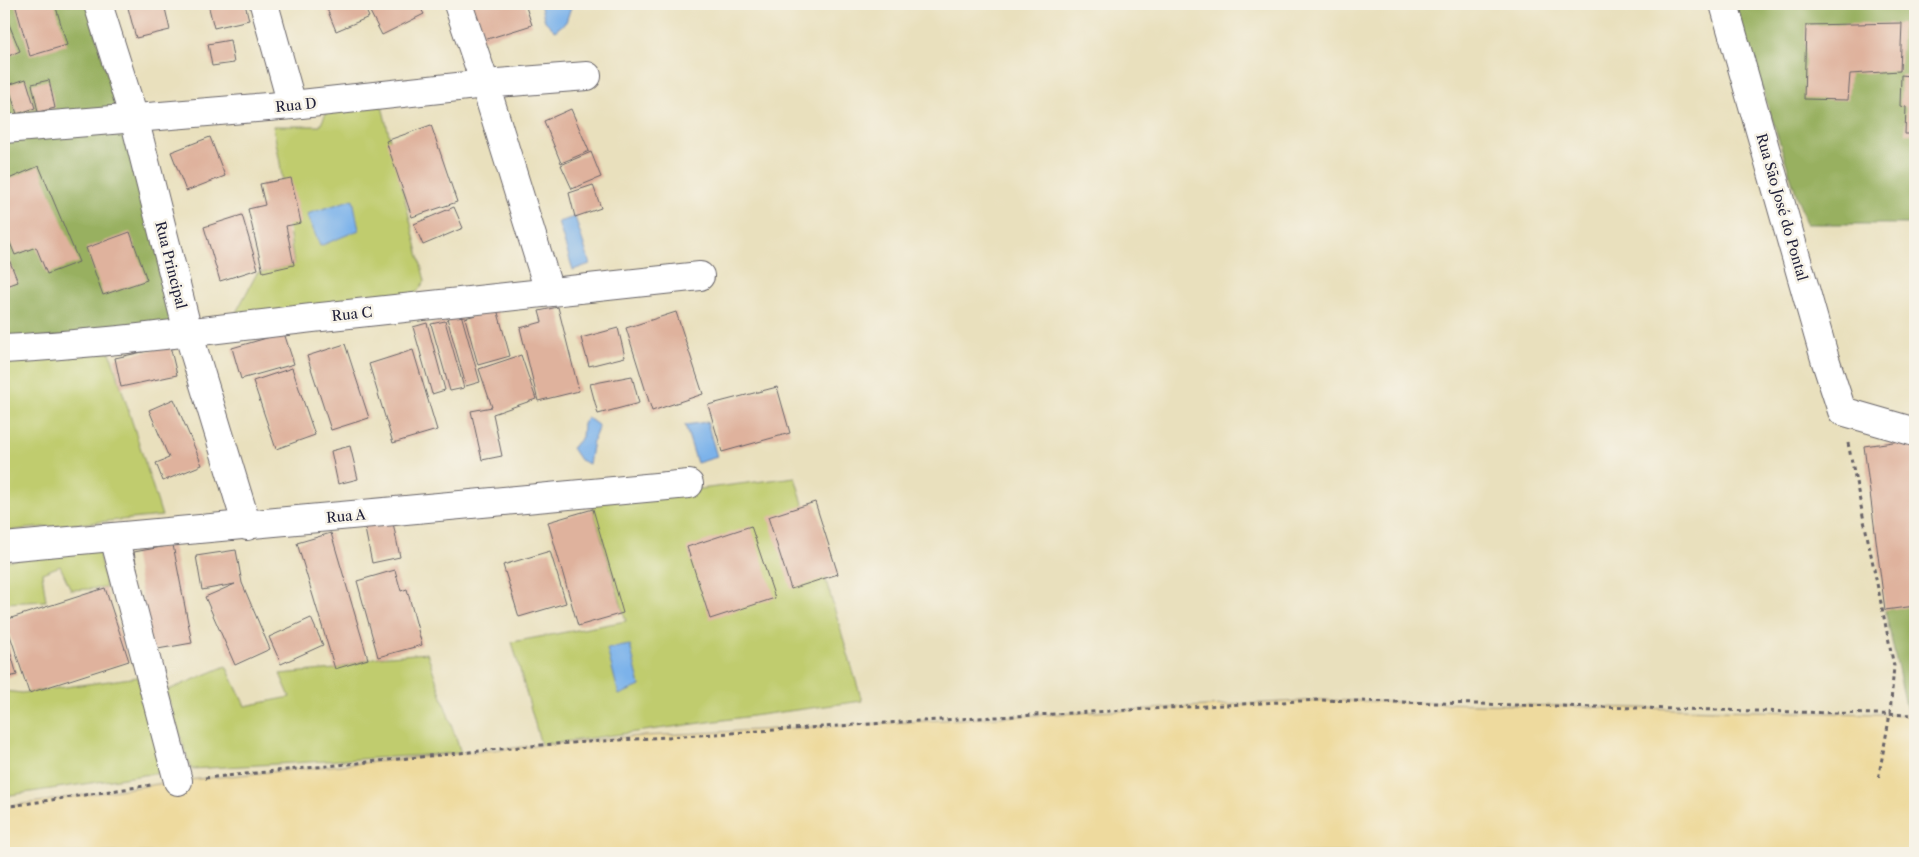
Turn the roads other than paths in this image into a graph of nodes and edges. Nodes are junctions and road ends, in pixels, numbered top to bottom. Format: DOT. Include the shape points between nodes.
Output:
graph roads {
  1 [pos="98,4"];
  2 [pos="264,4"];
  3 [pos="458,4"];
  4 [pos="1724,4"];
  5 [pos="587,76"];
  6 [pos="485,84"];
  7 [pos="292,105"];
  8 [pos="134,118"];
  9 [pos="4,129"];
  10 [pos="700,276"];
  11 [pos="549,291"];
  12 [pos="188,332"];
  13 [pos="4,348"];
  14 [pos="1915,432"];
  15 [pos="689,484"];
  16 [pos="247,526"];
  17 [pos="114,537"];
  18 [pos="4,547"];
  19 [pos="178,781"];
  1 -- 8 [label="street, Rua Principal"];
  2 -- 7 [label="street"];
  3 -- 6 [label="street"];
  4 -- 14 [label="street, Rua São José do Pontal" via="1842,411"];
  5 -- 6 [label="street, Rua D"];
  6 -- 7 [label="street, Rua D"];
  6 -- 11 [label="street"];
  7 -- 8 [label="street, Rua D"];
  8 -- 9 [label="street, Rua D"];
  8 -- 12 [label="street, Rua Principal"];
  10 -- 11 [label="street, Rua C"];
  11 -- 12 [label="street, Rua C"];
  12 -- 13 [label="street, Rua C" via="56,346"];
  12 -- 16 [label="street, Rua Principal"];
  15 -- 16 [label="street, Rua A"];
  16 -- 17 [label="street, Rua A"];
  17 -- 18 [label="street, Rua A"];
  17 -- 19 [label="street"];
}
